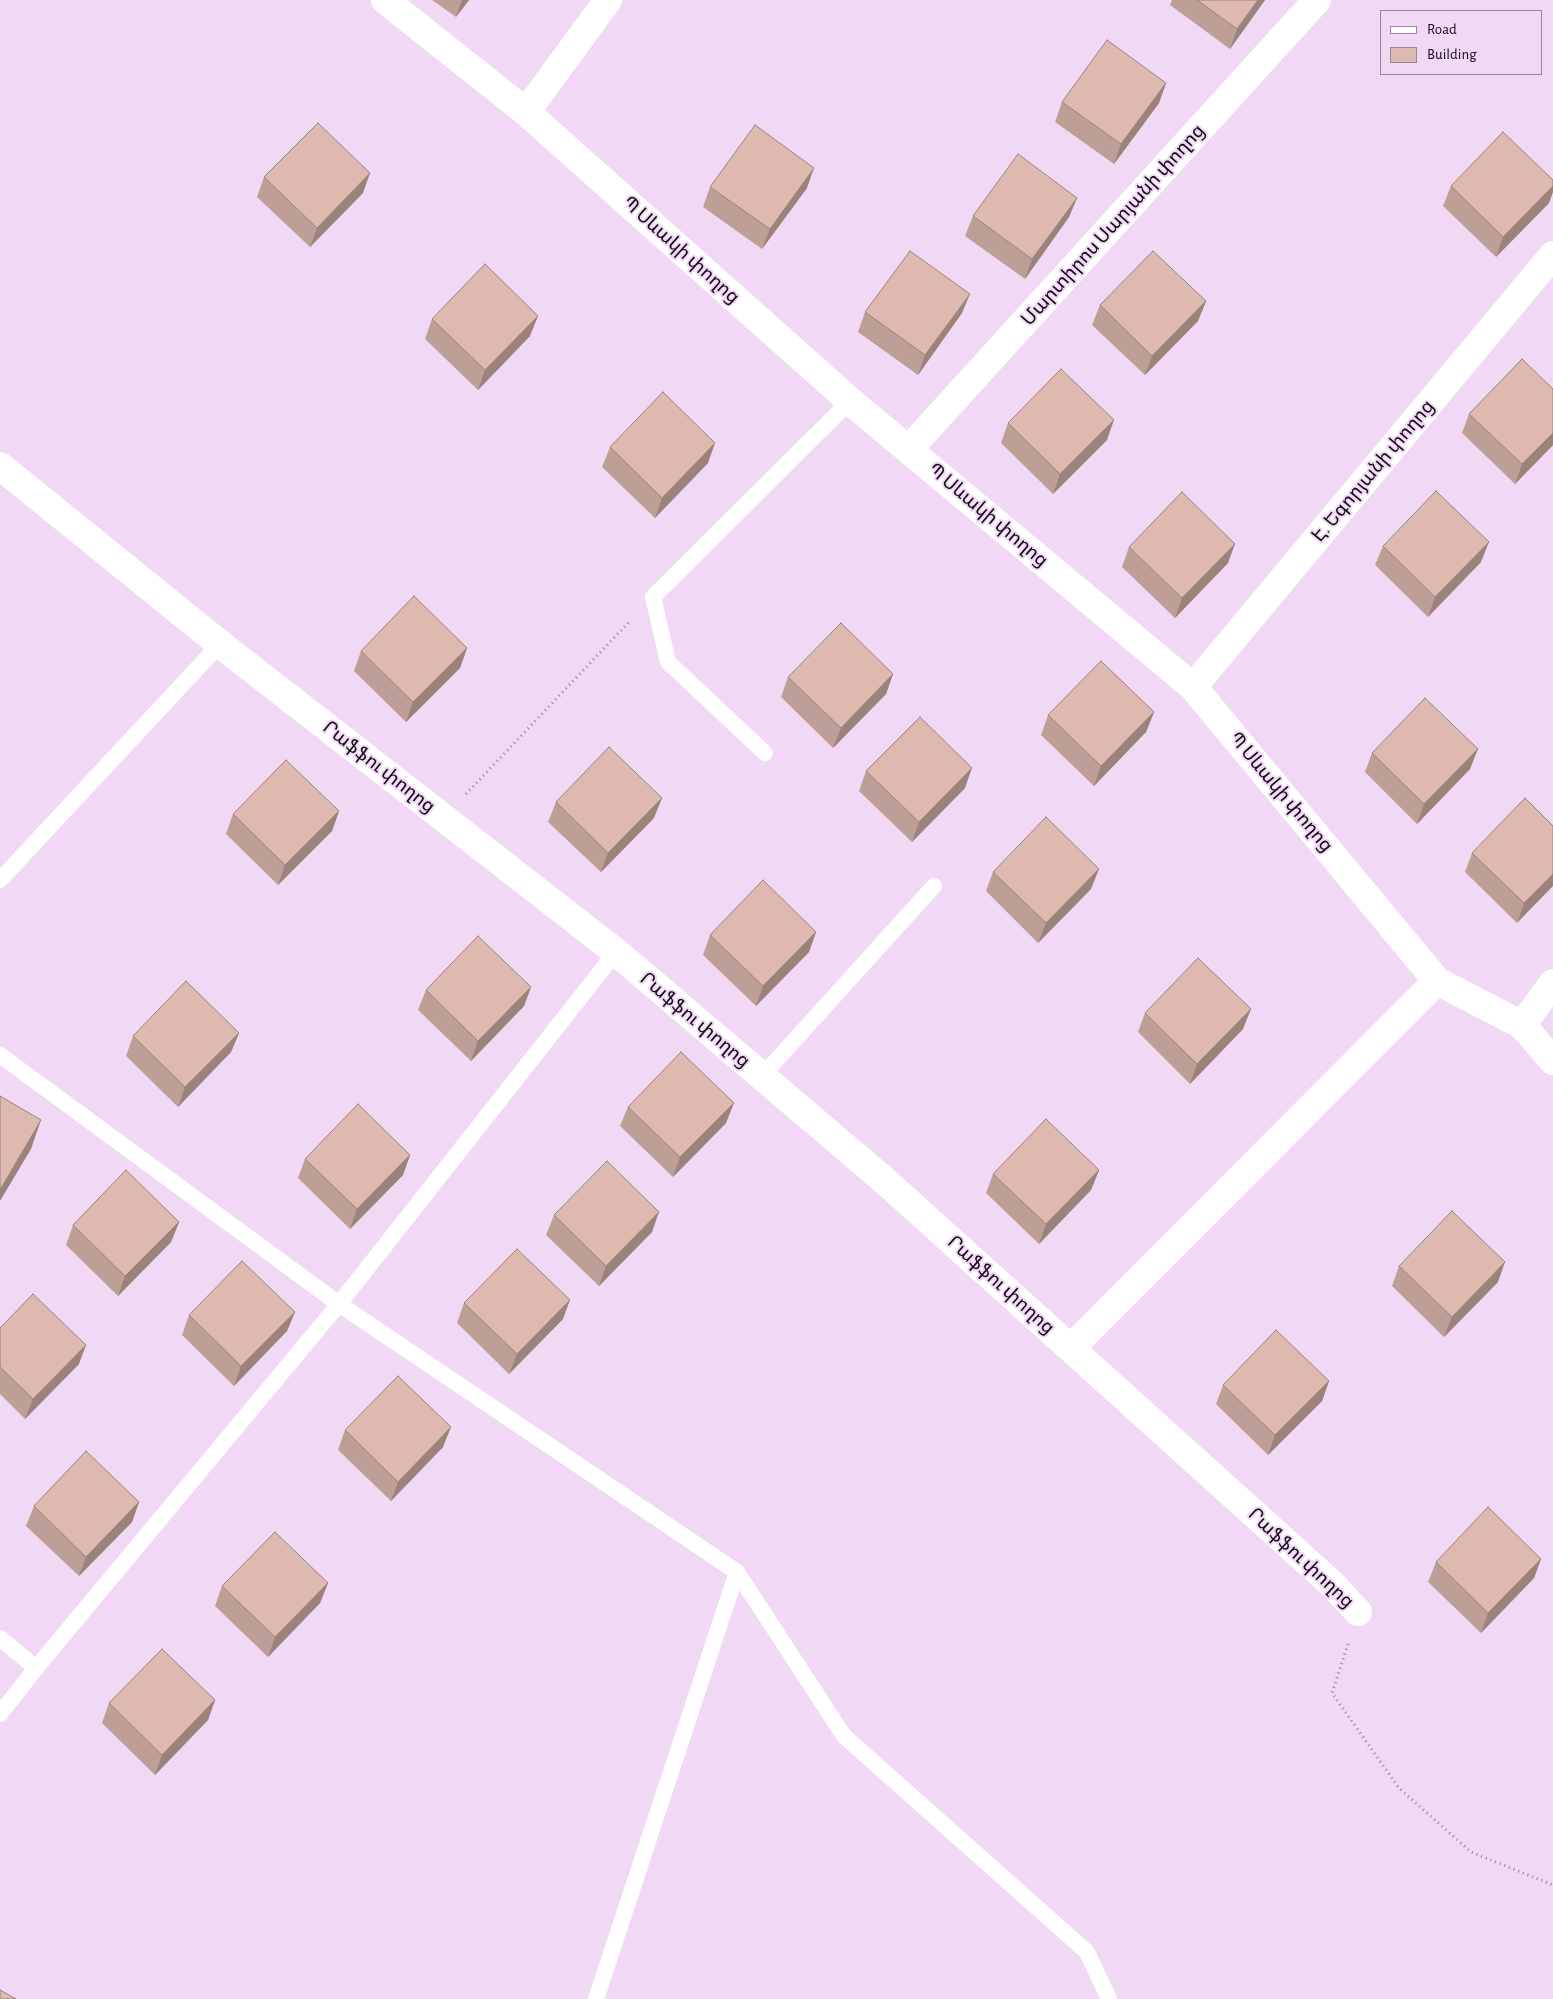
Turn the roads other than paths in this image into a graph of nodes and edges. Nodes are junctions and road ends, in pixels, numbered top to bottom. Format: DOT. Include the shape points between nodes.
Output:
graph roads {
  1 [pos="385,0"];
  2 [pos="608,0"];
  3 [pos="1317,0"];
  4 [pos="526,112"];
  5 [pos="1553,255"];
  6 [pos="850,401"];
  7 [pos="909,449"];
  8 [pos="0,466"];
  9 [pos="220,644"];
  10 [pos="1194,687"];
  11 [pos="765,752"];
  12 [pos="0,880"];
  13 [pos="934,886"];
  14 [pos="616,952"];
  15 [pos="1436,981"];
  16 [pos="1553,983"];
  17 [pos="1522,1024"];
  18 [pos="0,1055"];
  19 [pos="1553,1061"];
  20 [pos="762,1076"];
  21 [pos="339,1304"];
  22 [pos="1071,1348"];
  23 [pos="737,1572"];
  24 [pos="1358,1612"];
  25 [pos="0,1638"];
  26 [pos="36,1668"];
  27 [pos="0,1714"];
  28 [pos="596,1999"];
  29 [pos="1109,1999"];
  1 -- 4 [label="street, Պ Սևակի փողոց"];
  2 -- 4 [label="street"];
  3 -- 7 [label="street, Մարտիրոս Սարյանի փողոց"];
  4 -- 6 [label="street, Պ Սևակի փողոց"];
  5 -- 10 [label="street, Է․ Եգորյանի փողոց"];
  6 -- 7 [label="street, Պ Սևակի փողոց"];
  6 -- 11 [label="lane" via="653,597 668,662"];
  7 -- 10 [label="street, Պ Սևակի փողոց"];
  8 -- 9 [label="street, Րաֆֆու փողոց"];
  9 -- 12 [label="lane"];
  9 -- 14 [label="street, Րաֆֆու փողոց"];
  10 -- 15 [label="street, Պ Սևակի փողոց"];
  13 -- 20 [label="lane"];
  14 -- 20 [label="street, Րաֆֆու փողոց"];
  14 -- 21 [label="lane"];
  15 -- 17 [label="street, Պ Սևակի փողոց"];
  15 -- 22 [label="street"];
  16 -- 17 [label="street"];
  17 -- 19 [label="street, Պ Սևակի փողոց"];
  18 -- 21 [label="lane"];
  20 -- 22 [label="street, Րաֆֆու փողոց"];
  21 -- 23 [label="lane"];
  21 -- 26 [label="lane"];
  22 -- 24 [label="street, Րաֆֆու փողոց" via="1333,1584"];
  23 -- 28 [label="lane"];
  23 -- 29 [label="lane" via="844,1736 1087,1952"];
  25 -- 26 [label="lane"];
  26 -- 27 [label="lane"];
}
